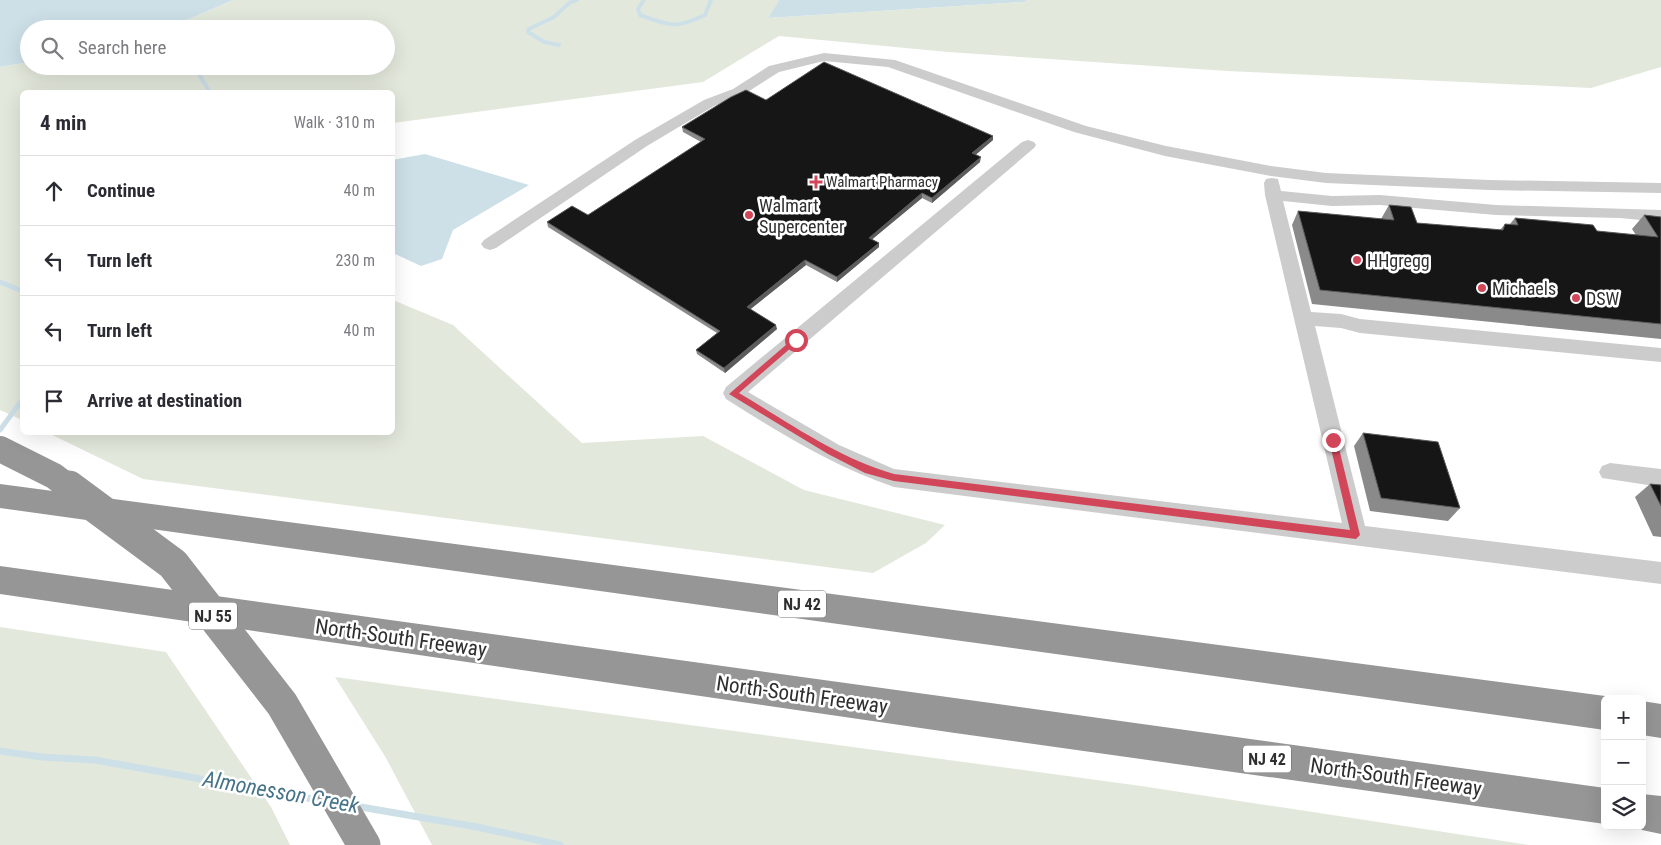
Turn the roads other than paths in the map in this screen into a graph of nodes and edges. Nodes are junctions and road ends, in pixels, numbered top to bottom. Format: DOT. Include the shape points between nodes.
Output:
graph roads {
  1 [pos="1028,145"];
  2 [pos="1271,171"];
  3 [pos="1661,188"];
  4 [pos="1273,195"];
  5 [pos="1661,216"];
  6 [pos="490,244"];
  7 [pos="1303,318"];
  8 [pos="1661,355"];
  9 [pos="0,449"];
  10 [pos="1610,472"];
  11 [pos="1661,478"];
  12 [pos="0,496"];
  13 [pos="1356,535"];
  14 [pos="1661,573"];
  15 [pos="0,580"];
  16 [pos="1601,712"];
  17 [pos="1646,719"];
  18 [pos="1661,721"];
  19 [pos="1601,805"];
  20 [pos="1646,812"];
  21 [pos="1661,814"];
  22 [pos="364,845"];
  1 -- 13 [label="lane" via="733,394 830,452 894,478"];
  2 -- 3 [label="lane" via="1326,178 1480,185"];
  2 -- 4 [label="lane"];
  2 -- 6 [label="lane" via="1165,151 1080,129 890,63 824,57 774,69 738,92 709,103 642,143"];
  4 -- 5 [label="lane" via="1496,210"];
  4 -- 7 [label="lane"];
  7 -- 8 [label="lane"];
  7 -- 13 [label="lane"];
  9 -- 22 [label="highway, NJ 55, bridge" via="54,476 173,564 282,704"];
  10 -- 11 [label="lane"];
  12 -- 16 [label="highway, NJ 42"];
  13 -- 14 [label="lane"];
  15 -- 19 [label="highway, North-South Freeway / NJ 42"];
  17 -- 18 [label="highway"];
  20 -- 21 [label="highway"];
}
